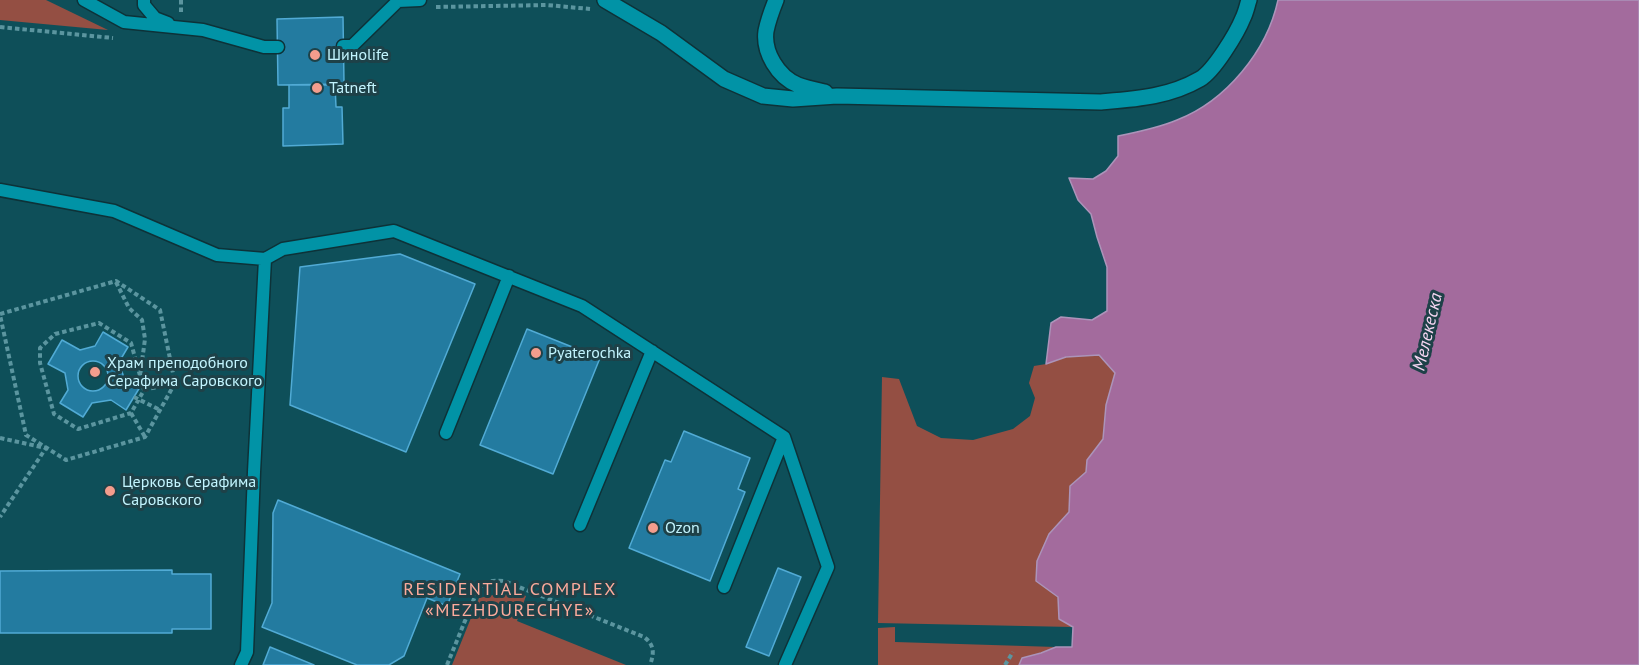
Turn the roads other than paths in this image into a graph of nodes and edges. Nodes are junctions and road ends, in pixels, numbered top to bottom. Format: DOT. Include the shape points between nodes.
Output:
graph roads {
  1 [pos="84,0"];
  2 [pos="144,0"];
  3 [pos="412,0"];
  4 [pos="420,0"];
  5 [pos="605,0"];
  6 [pos="776,0"];
  7 [pos="1249,0"];
  8 [pos="180,28"];
  9 [pos="344,46"];
  10 [pos="278,47"];
  11 [pos="837,96"];
  12 [pos="0,190"];
  13 [pos="265,259"];
  14 [pos="509,276"];
  15 [pos="652,351"];
  16 [pos="447,433"];
  17 [pos="784,437"];
  18 [pos="580,525"];
  19 [pos="724,587"];
  20 [pos="241,665"];
  21 [pos="785,665"];
  1 -- 8 [label="lane" via="124,22"];
  2 -- 8 [label="lane" via="155,18"];
  3 -- 4 [label="lane"];
  3 -- 9 [label="lane" via="398,1 352,46"];
  5 -- 11 [label="street" via="661,33 724,79 763,96"];
  6 -- 11 [label="street" via="766,33 773,63 796,84"];
  7 -- 11 [label="street" via="1244,18 1225,51 1203,78 1144,99 1101,102"];
  8 -- 10 [label="lane"];
  12 -- 13 [label="lane" via="121,214 217,255"];
  13 -- 14 [label="lane" via="283,249 394,231"];
  13 -- 20 [label="lane" via="247,652"];
  14 -- 15 [label="lane" via="582,306"];
  14 -- 16 [label="lane"];
  15 -- 17 [label="lane"];
  15 -- 18 [label="lane"];
  17 -- 19 [label="lane"];
  17 -- 21 [label="lane" via="828,567"];
}
